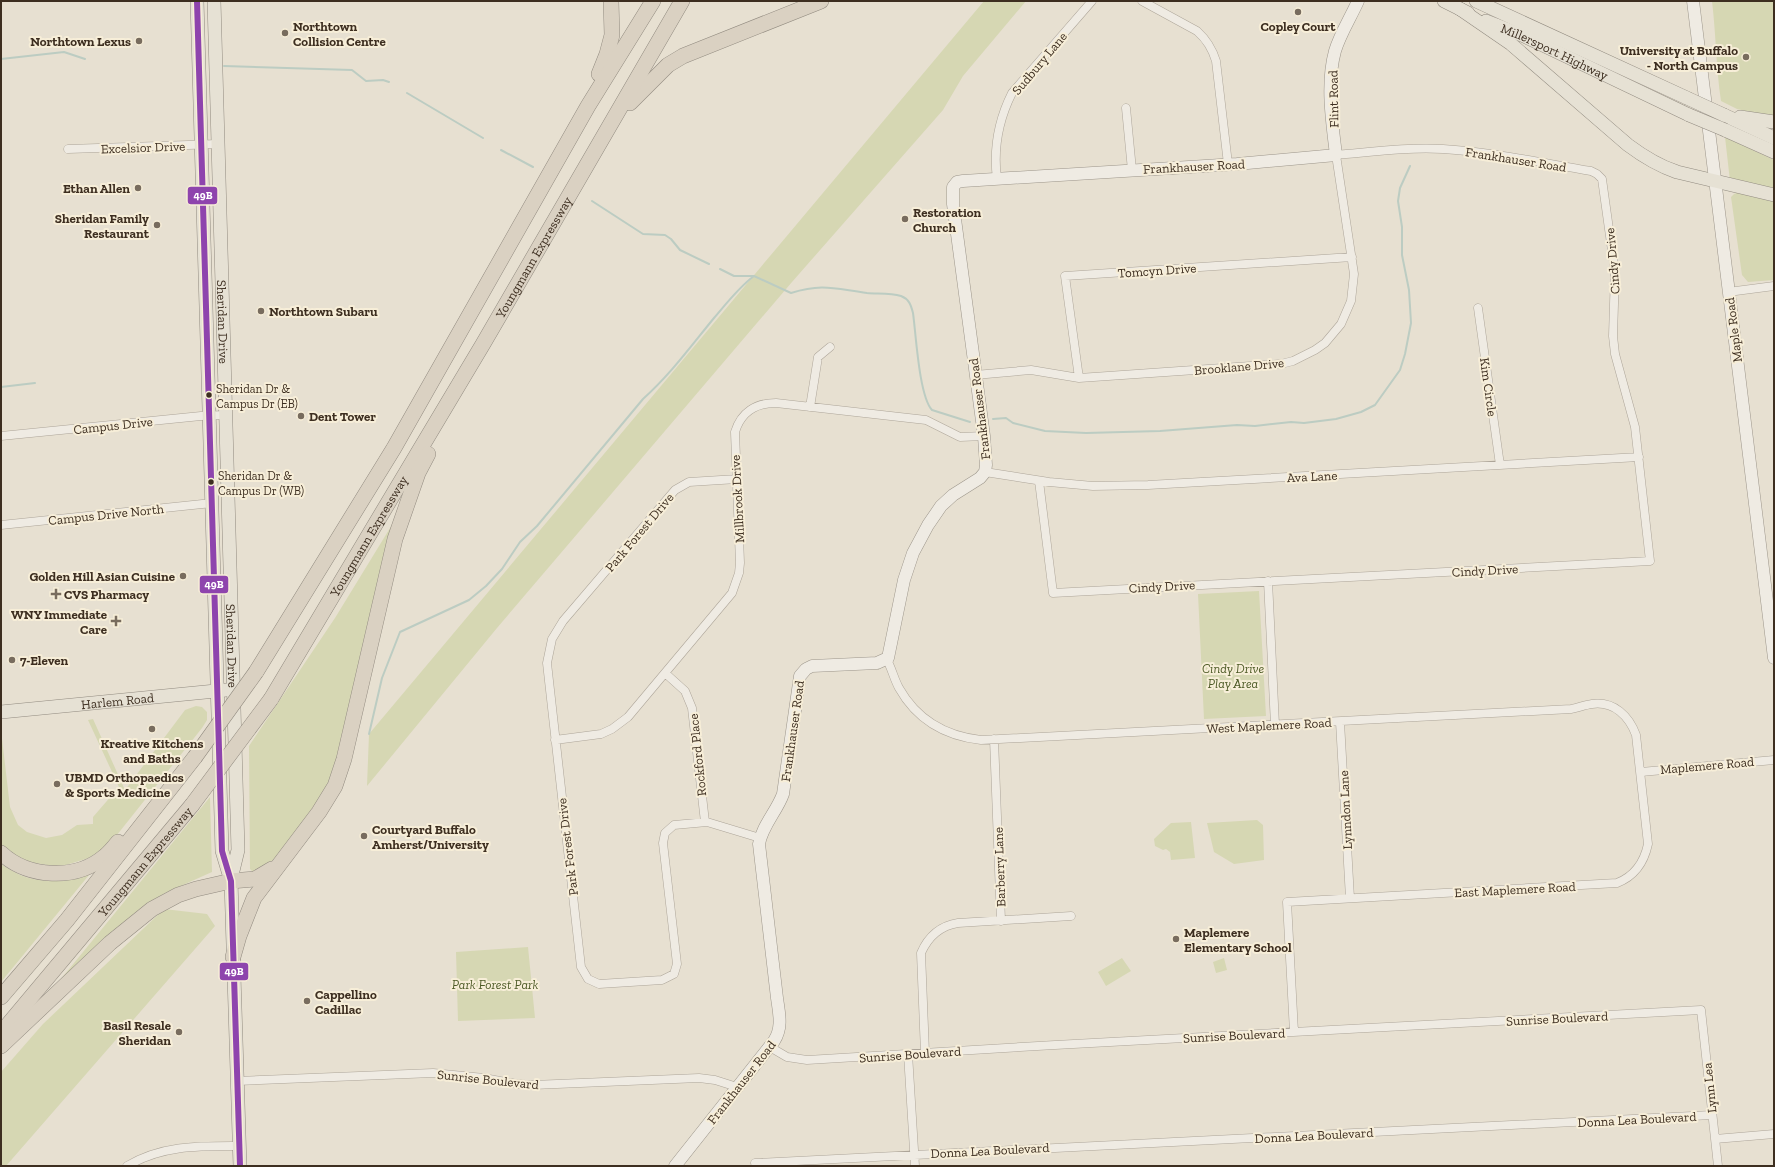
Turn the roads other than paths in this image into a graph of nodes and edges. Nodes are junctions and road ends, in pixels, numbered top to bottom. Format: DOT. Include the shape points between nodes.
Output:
graph roads {
  1 [pos="197,1"];
  2 [pos="214,1"];
  3 [pos="611,1"];
  4 [pos="653,1"];
  5 [pos="682,1"];
  6 [pos="821,1"];
  7 [pos="1092,1"];
  8 [pos="1142,1"];
  9 [pos="1358,1"];
  10 [pos="1444,1"];
  11 [pos="1476,1"];
  12 [pos="1693,1"];
  13 [pos="1460,9"];
  14 [pos="588,106"];
  15 [pos="1126,108"];
  16 [pos="1724,115"];
  17 [pos="1774,122"];
  18 [pos="603,136"];
  19 [pos="1774,138"];
  20 [pos="218,144"];
  21 [pos="202,145"];
  22 [pos="68,149"];
  23 [pos="1774,152"];
  24 [pos="1336,155"];
  25 [pos="1228,164"];
  26 [pos="1132,170"];
  27 [pos="998,179"];
  28 [pos="1714,182"];
  29 [pos="1604,183"];
  30 [pos="1774,195"];
  31 [pos="1352,257"];
  32 [pos="1774,286"];
  33 [pos="1728,292"];
  34 [pos="1478,308"];
  35 [pos="483,344"];
  36 [pos="830,347"];
  37 [pos="975,375"];
  38 [pos="1079,378"];
  39 [pos="810,407"];
  40 [pos="225,415"];
  41 [pos="209,416"];
  42 [pos="1,436"];
  43 [pos="984,436"];
  44 [pos="1639,457"];
  45 [pos="1500,465"];
  46 [pos="985,472"];
  47 [pos="737,479"];
  48 [pos="1039,480"];
  49 [pos="212,503"];
  50 [pos="1,525"];
  51 [pos="1268,581"];
  52 [pos="1774,658"];
  53 [pos="887,660"];
  54 [pos="666,673"];
  55 [pos="234,689"];
  56 [pos="218,691"];
  57 [pos="1,712"];
  58 [pos="1340,722"];
  59 [pos="1275,725"];
  60 [pos="994,739"];
  61 [pos="556,740"];
  62 [pos="1774,760"];
  63 [pos="1640,772"];
  64 [pos="178,780"];
  65 [pos="705,822"];
  66 [pos="760,838"];
  67 [pos="1,853"];
  68 [pos="277,866"];
  69 [pos="231,881"];
  70 [pos="1350,898"];
  71 [pos="1071,916"];
  72 [pos="1001,921"];
  73 [pos="233,957"];
  74 [pos="1,997"];
  75 [pos="1701,1010"];
  76 [pos="1294,1032"];
  77 [pos="1,1033"];
  78 [pos="1,1046"];
  79 [pos="770,1047"];
  80 [pos="925,1053"];
  81 [pos="908,1054"];
  82 [pos="237,1081"];
  83 [pos="737,1087"];
  84 [pos="1712,1115"];
  85 [pos="1774,1134"];
  86 [pos="1715,1139"];
  87 [pos="239,1146"];
  88 [pos="915,1154"];
  89 [pos="755,1163"];
  90 [pos="127,1166"];
  91 [pos="240,1166"];
  92 [pos="675,1166"];
  93 [pos="916,1166"];
  94 [pos="1718,1166"];
  1 -- 21 [label="main road, Sheridan Drive"];
  2 -- 20 [label="main road, Sheridan Drive"];
  3 -- 14 [label="highway" via="612,35"];
  4 -- 14 [label="highway, Youngmann Expressway"];
  5 -- 18 [label="highway, Youngmann Expressway"];
  6 -- 18 [label="highway" via="683,56 668,65 638,93"];
  7 -- 27 [label="street, Sudbury Lane" via="1012,93 1002,115 995,149"];
  8 -- 25 [label="street" via="1197,32 1213,51"];
  9 -- 24 [label="street, Flint Road" via="1332,65 1331,100"];
  10 -- 13 [label="main road, Millersport Highway"];
  11 -- 16 [label="main road, Millersport Highway, bridge"];
  12 -- 28 [label="street, Maple Road"];
  13 -- 23 [label="main road, Millersport Highway, bridge"];
  13 -- 28 [label="main road" via="1511,44 1647,159 1664,168"];
  14 -- 64 [label="highway, Youngmann Expressway, bridge" via="394,448 256,672"];
  15 -- 26 [label="street"];
  16 -- 17 [label="main road"];
  16 -- 19 [label="main road, Millersport Highway"];
  18 -- 35 [label="highway, Youngmann Expressway"];
  20 -- 21 [label="street, Excelsior Drive"];
  20 -- 40 [label="main road, Sheridan Drive"];
  21 -- 22 [label="street, Excelsior Drive"];
  21 -- 41 [label="main road, Sheridan Drive"];
  24 -- 25 [label="street, Frankhauser Road"];
  24 -- 29 [label="street, Frankhauser Road" via="1412,149 1467,151 1591,171 1599,175"];
  24 -- 31 [label="street, Brooklane Drive"];
  25 -- 26 [label="street, Frankhauser Road"];
  26 -- 27 [label="street, Frankhauser Road"];
  27 -- 37 [label="street, Frankhauser Road" via="960,181 954,185 952,192"];
  28 -- 30 [label="main road"];
  28 -- 33 [label="street, Maple Road"];
  29 -- 44 [label="street, Cindy Drive" via="1615,272 1615,354 1635,427"];
  31 -- 38 [label="street, Brooklane Drive" via="1353,289 1341,324 1325,343 1304,357 1281,364"];
  31 -- 38 [label="street, Tomcyn Drive" via="1065,276"];
  32 -- 33 [label="street"];
  33 -- 52 [label="street, Maple Road"];
  34 -- 45 [label="street, Kim Circle"];
  35 -- 68 [label="highway" via="418,473 403,513 384,583 344,759 335,786 319,812"];
  35 -- 77 [label="highway, Youngmann Expressway, bridge" via="271,699 192,805"];
  36 -- 39 [label="street" via="818,357"];
  37 -- 38 [label="street, Brooklane Drive" via="1031,370"];
  37 -- 43 [label="street, Frankhauser Road"];
  39 -- 43 [label="street, Millbrook Drive" via="926,420 960,437"];
  39 -- 47 [label="street, Millbrook Drive" via="767,403 747,412 735,432"];
  40 -- 41 [label="street, Campus Drive"];
  40 -- 55 [label="main road, Sheridan Drive"];
  41 -- 42 [label="street, Campus Drive"];
  41 -- 49 [label="main road, Sheridan Drive"];
  43 -- 46 [label="street, Frankhauser Road"];
  44 -- 45 [label="street, Ava Lane"];
  44 -- 51 [label="street, Cindy Drive" via="1650,561"];
  45 -- 48 [label="street, Ava Lane" via="1148,485 1093,486"];
  46 -- 48 [label="street, Ava Lane"];
  46 -- 53 [label="street, Frankhauser Road" via="945,502 920,538 904,580"];
  47 -- 54 [label="street, Millbrook Drive" via="740,562 736,583 732,593"];
  47 -- 61 [label="street, Park Forest Drive" via="689,482 674,490 563,621 552,640 547,663"];
  48 -- 51 [label="street, Cindy Drive" via="1053,593"];
  49 -- 50 [label="street, Campus Drive North"];
  49 -- 56 [label="main road, Sheridan Drive"];
  51 -- 59 [label="street"];
  53 -- 60 [label="street, West Maplemere Road" via="905,698 930,724 948,733 968,738"];
  53 -- 66 [label="street, Frankhauser Road" via="812,666 801,673 783,794"];
  54 -- 61 [label="street, Millbrook Drive" via="628,717 612,729 593,736"];
  54 -- 65 [label="street, Rockford Place" via="685,691 692,708"];
  55 -- 56 [label="main road, Harlem Road"];
  55 -- 69 [label="main road, Sheridan Drive" via="238,850"];
  56 -- 57 [label="main road, Harlem Road"];
  56 -- 69 [label="main road, Sheridan Drive" via="222,851"];
  58 -- 59 [label="street, West Maplemere Road"];
  58 -- 63 [label="street, West Maplemere Road" via="1571,709 1601,704 1618,710 1629,720 1636,735"];
  58 -- 70 [label="street, Lynndon Lane"];
  59 -- 60 [label="street, West Maplemere Road"];
  60 -- 72 [label="street, Barberry Lane"];
  61 -- 65 [label="street, Park Forest Drive" via="581,967 583,973 593,982 599,984 662,980 674,974 677,964 663,838 674,825"];
  62 -- 63 [label="street, Maplemere Road"];
  63 -- 70 [label="street, East Maplemere Road" via="1648,844 1638,868 1617,884"];
  64 -- 67 [label="highway" via="105,856 82,869 67,873 39,872 23,868"];
  64 -- 74 [label="highway, Youngmann Expressway" via="67,920"];
  65 -- 66 [label="street, Park Forest Drive"];
  66 -- 79 [label="street, Frankhauser Road" via="759,849 780,1024 778,1035"];
  68 -- 69 [label="highway" via="260,877"];
  68 -- 73 [label="highway" via="250,906"];
  69 -- 73 [label="main road, Sheridan Drive"];
  69 -- 78 [label="highway" via="178,895 134,921"];
  70 -- 76 [label="street, East Maplemere Road" via="1287,902"];
  71 -- 72 [label="street"];
  72 -- 80 [label="street, Barberry Lane" via="953,924 938,930 926,942 921,953"];
  73 -- 82 [label="main road, Sheridan Drive"];
  75 -- 76 [label="street, Sunrise Boulevard"];
  75 -- 84 [label="street, Lynn Lea"];
  76 -- 80 [label="street, Sunrise Boulevard"];
  79 -- 81 [label="street, Sunrise Boulevard" via="787,1057 807,1060"];
  79 -- 83 [label="street, Frankhauser Road"];
  80 -- 81 [label="street, Sunrise Boulevard"];
  81 -- 88 [label="street"];
  82 -- 83 [label="street, Sunrise Boulevard" via="433,1072 517,1084 684,1077 715,1080"];
  82 -- 87 [label="main road, Sheridan Drive"];
  83 -- 92 [label="street, Frankhauser Road"];
  84 -- 86 [label="street, Lynn Lea"];
  84 -- 88 [label="street, Donna Lea Boulevard"];
  85 -- 86 [label="street"];
  86 -- 94 [label="street, Lynn Lea"];
  87 -- 90 [label="street" via="172,1148 148,1155"];
  87 -- 91 [label="main road, Sheridan Drive"];
  88 -- 89 [label="street, Donna Lea Boulevard"];
  88 -- 93 [label="street"];
}
